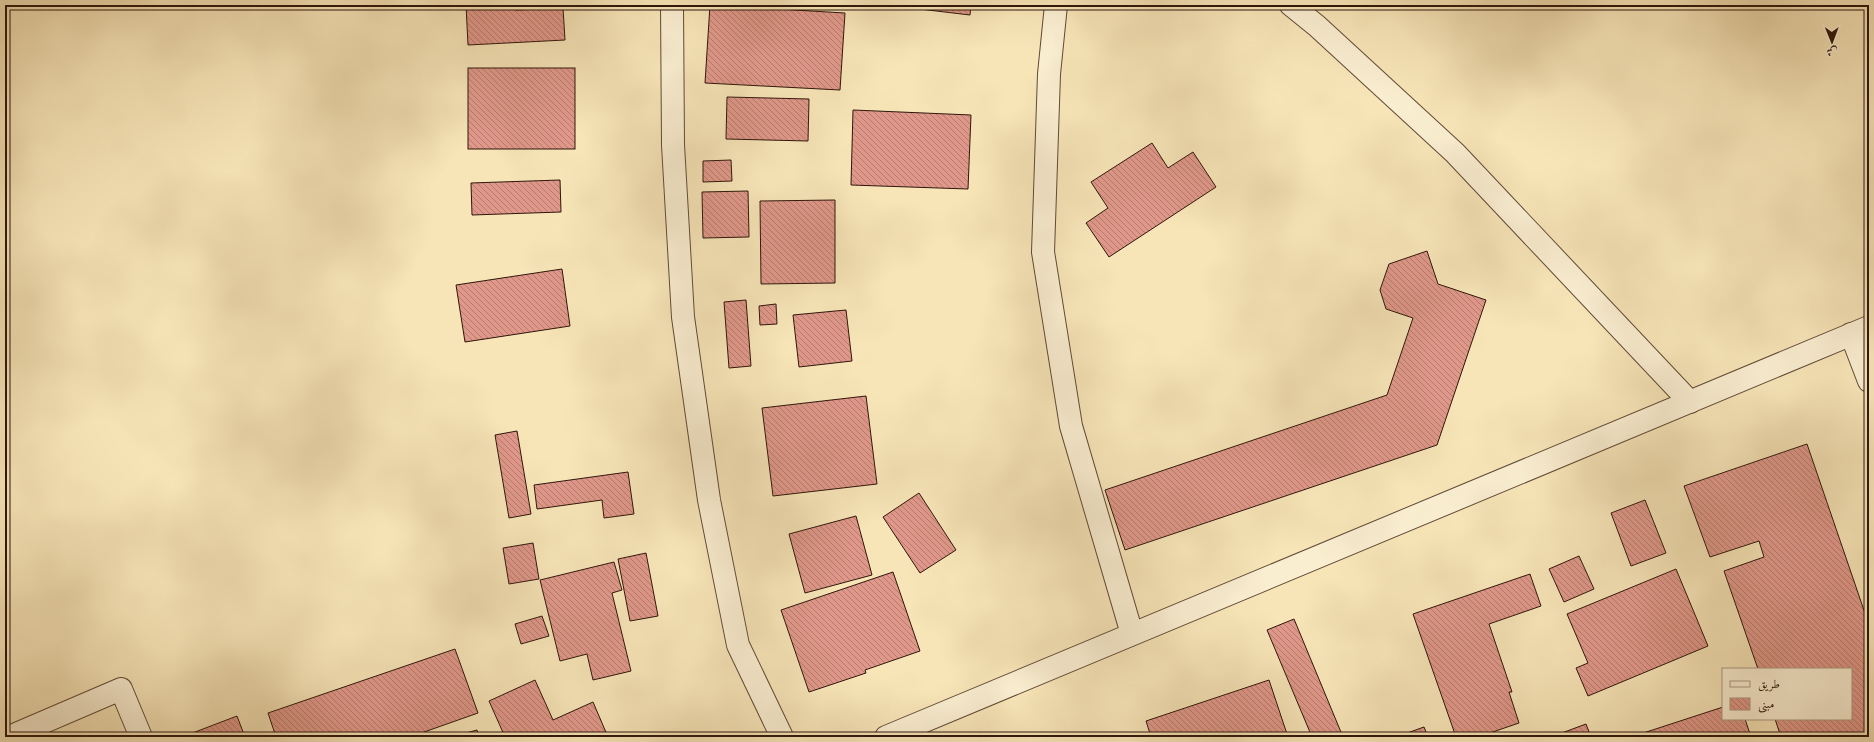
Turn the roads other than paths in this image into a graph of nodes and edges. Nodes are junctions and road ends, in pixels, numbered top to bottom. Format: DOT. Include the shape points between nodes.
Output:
graph roads {
  1 [pos="672,5"];
  2 [pos="1056,5"];
  3 [pos="1291,5"];
  4 [pos="1860,331"];
  5 [pos="1869,381"];
  6 [pos="1690,402"];
  7 [pos="1132,634"];
  8 [pos="9,737"];
  9 [pos="141,737"];
  10 [pos="782,737"];
  11 [pos="886,737"];
  1 -- 10 [label="street" via="673,145 684,317 709,500 738,645"];
  2 -- 7 [label="street" via="1048,74 1043,252 1071,426"];
  3 -- 6 [label="street" via="1455,153"];
  4 -- 5 [label="street"];
  4 -- 6 [label="street"];
  6 -- 7 [label="street"];
  7 -- 11 [label="street"];
  8 -- 9 [label="street" via="122,689"];
}
